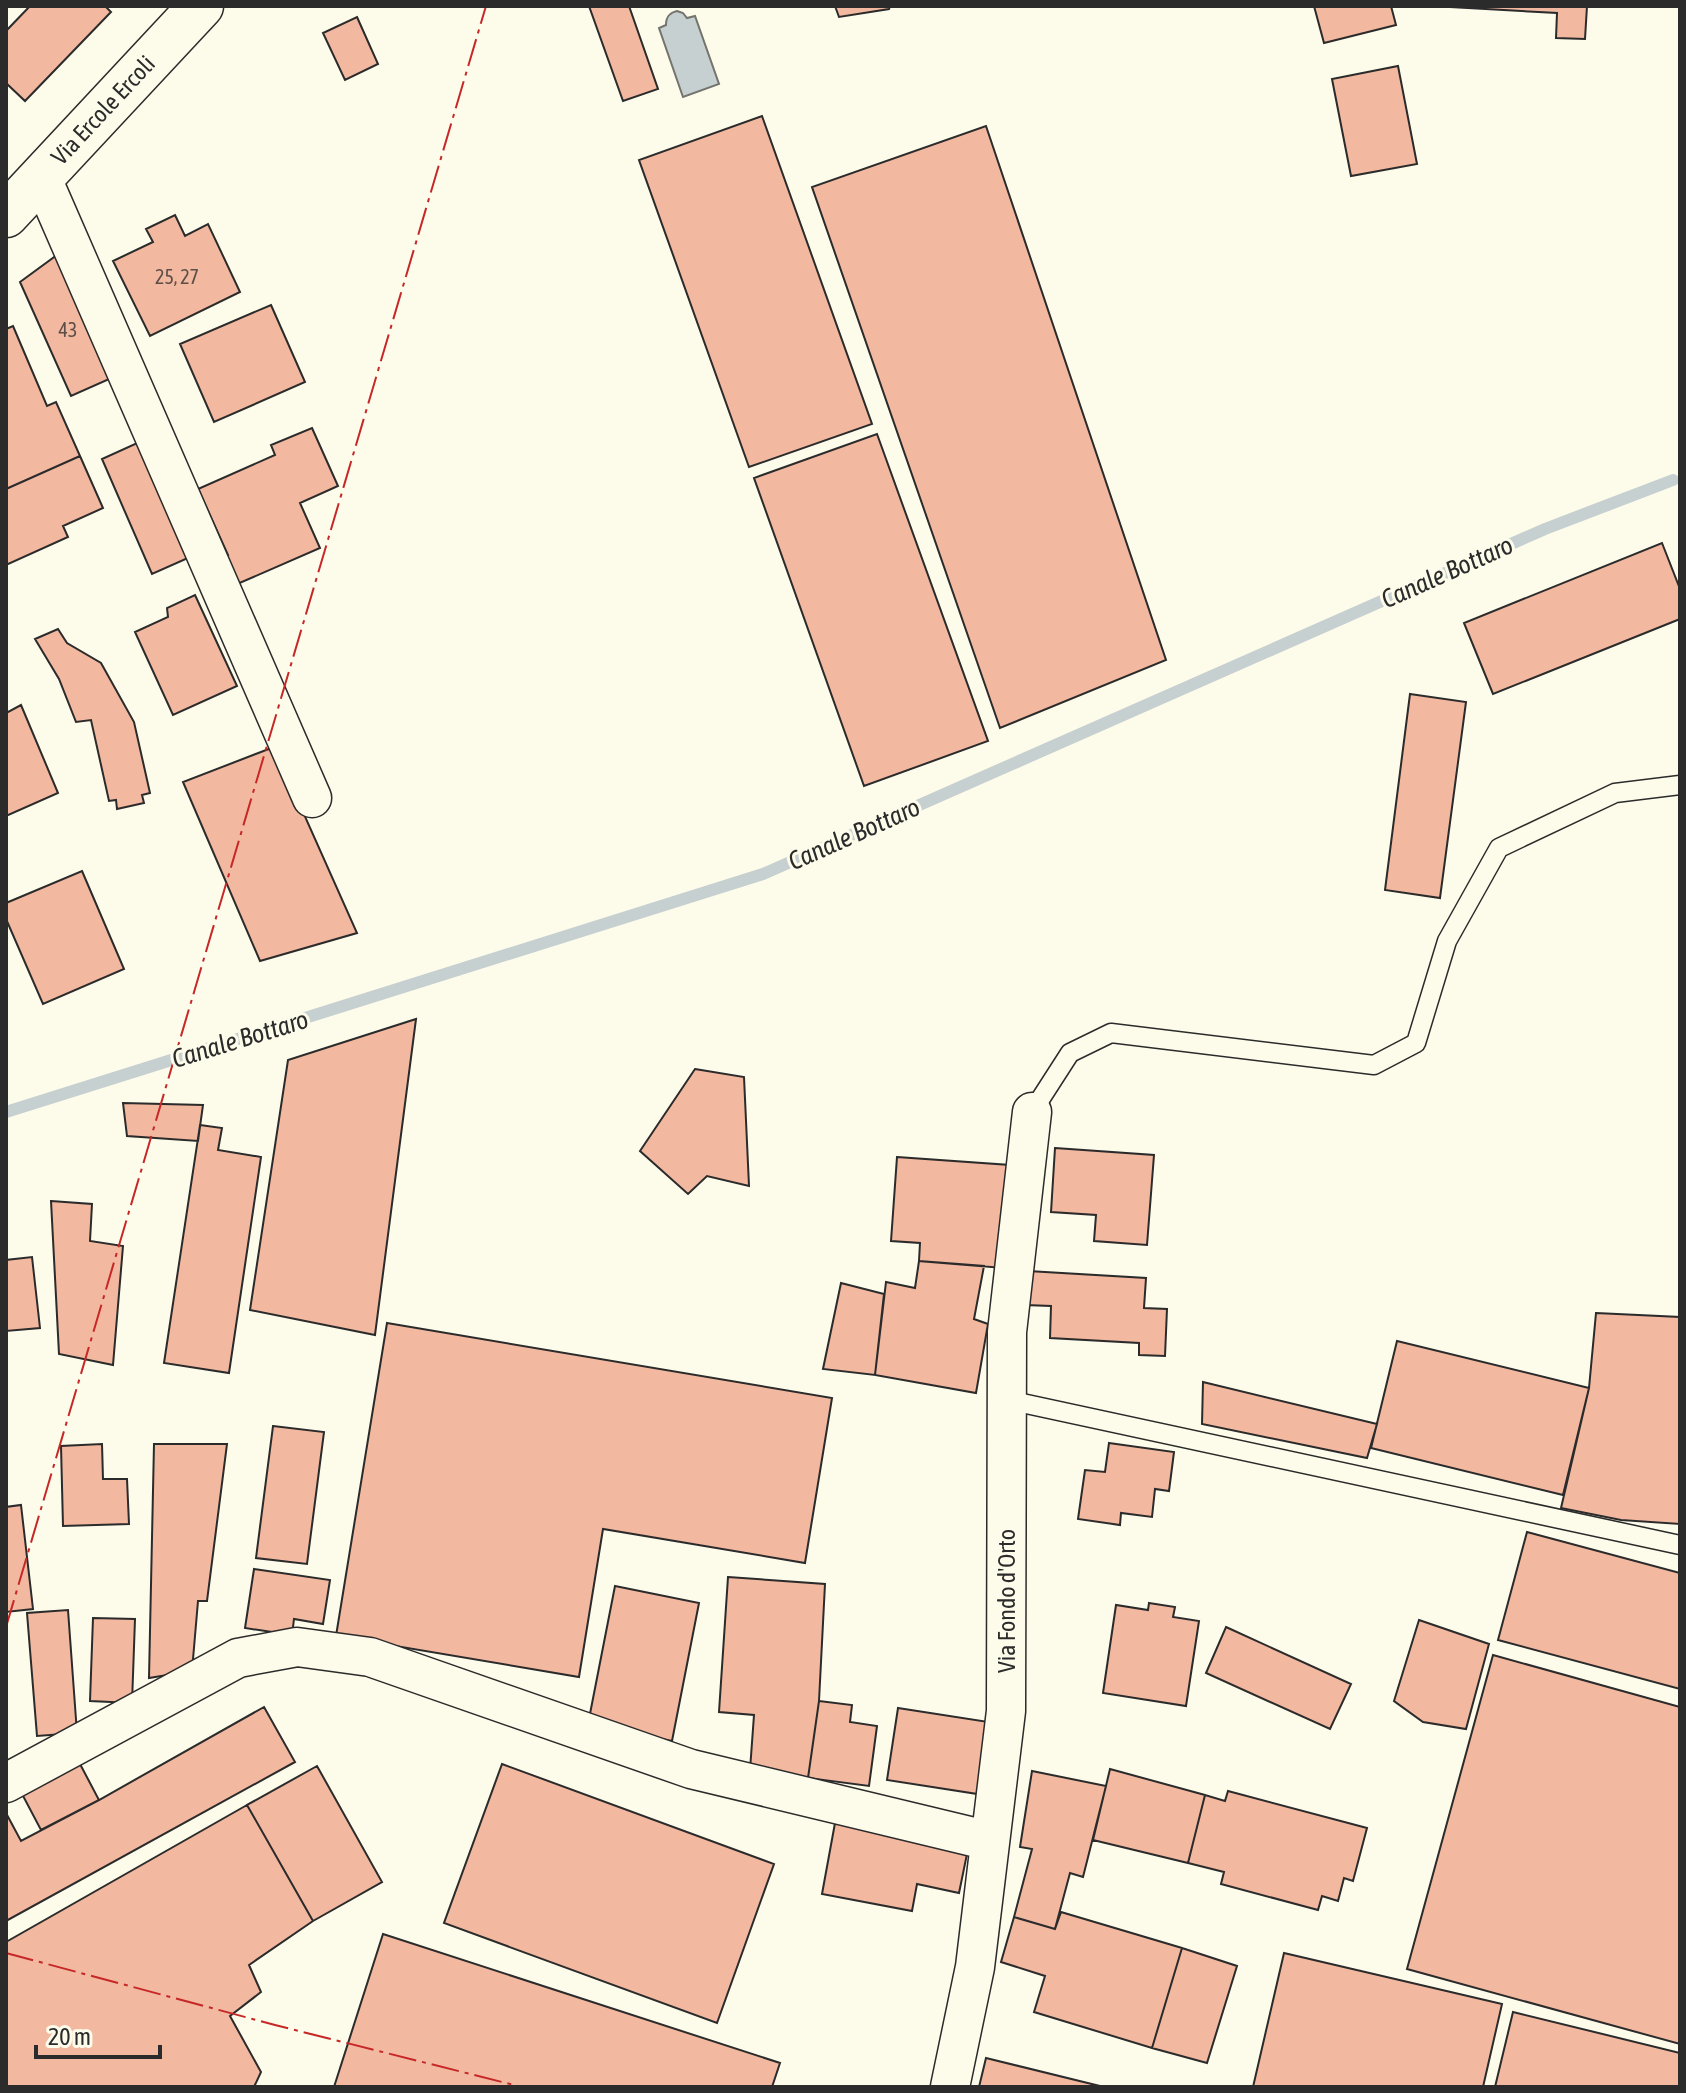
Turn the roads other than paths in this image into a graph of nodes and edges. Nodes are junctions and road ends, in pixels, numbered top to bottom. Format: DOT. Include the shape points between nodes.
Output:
graph roads {
  1 [pos="201,6"];
  2 [pos="41,176"];
  3 [pos="6,215"];
  4 [pos="1680,785"];
  5 [pos="312,798"];
  6 [pos="1032,1112"];
  7 [pos="1008,1400"];
  8 [pos="1680,1545"];
  9 [pos="6,1783"];
  10 [pos="990,1841"];
  11 [pos="950,2087"];
  1 -- 2 [label="street, Via Ercole Ercoli"];
  2 -- 3 [label="street, Via Ercole Ercoli"];
  2 -- 5 [label="street"];
  4 -- 6 [label="lane" via="1615,793 1499,848 1447,941 1416,1043 1374,1065 1111,1033 1070,1053"];
  6 -- 7 [label="street, Via Fondo d'Orto" via="1007,1332"];
  7 -- 8 [label="lane"];
  7 -- 10 [label="street, Via Fondo d'Orto" via="1006,1711"];
  9 -- 10 [label="street" via="238,1658 297,1647 370,1657 691,1769"];
  10 -- 11 [label="street, Via Fondo d'Orto" via="975,1967"];
}
